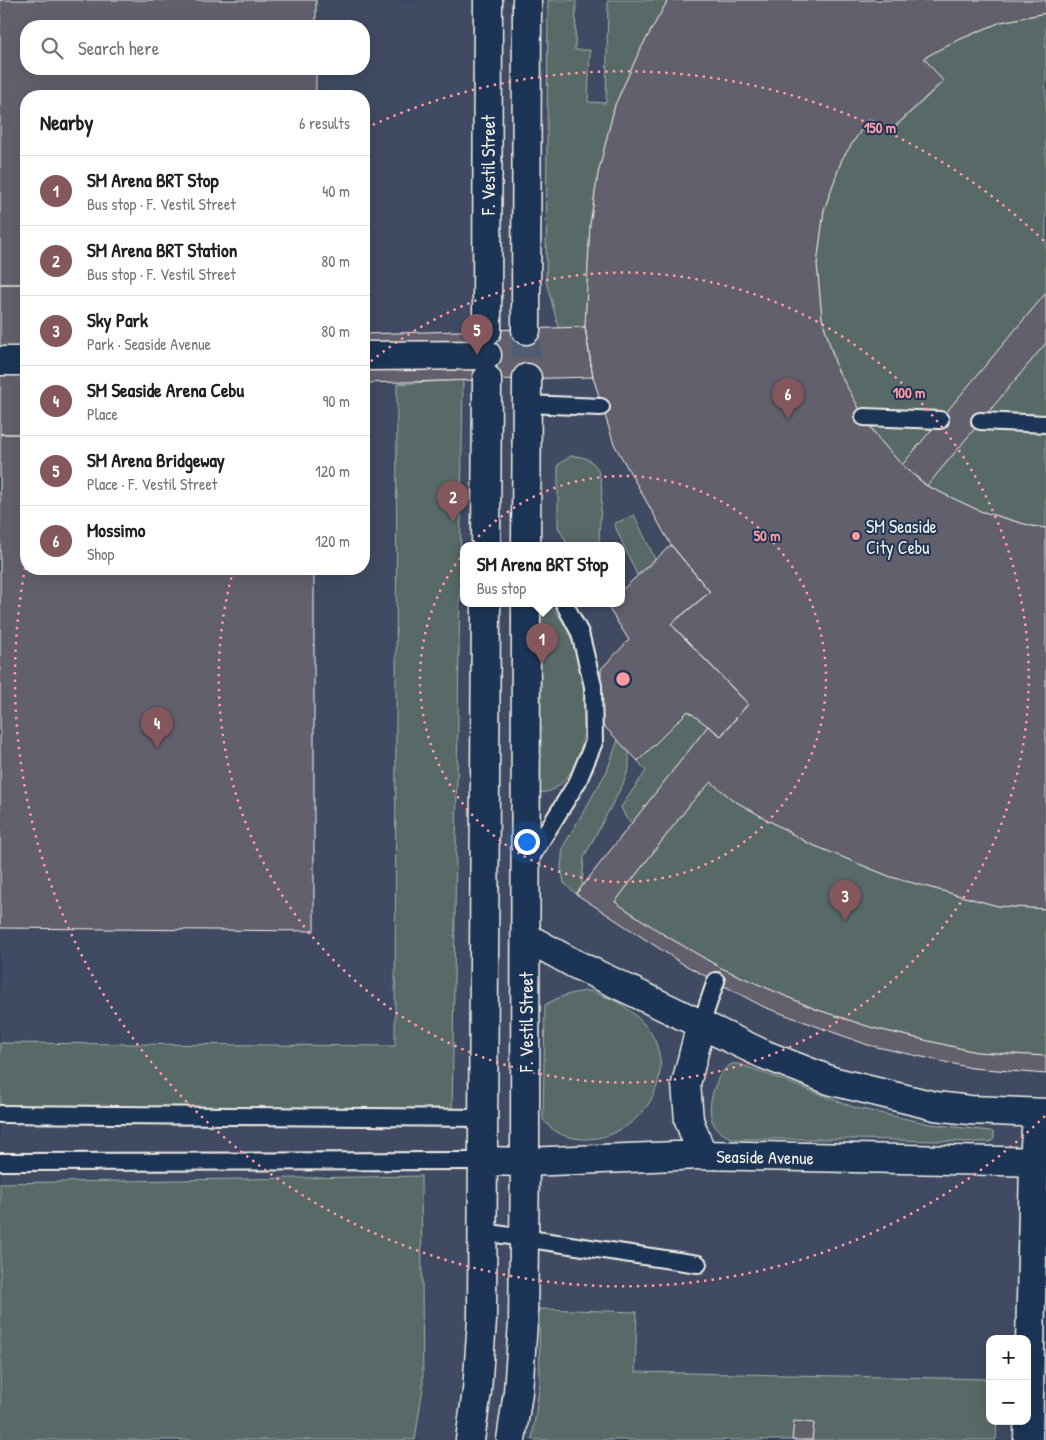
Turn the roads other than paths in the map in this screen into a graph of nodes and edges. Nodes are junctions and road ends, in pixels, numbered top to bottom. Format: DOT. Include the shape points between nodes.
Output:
graph roads {
  1 [pos="488,0"];
  2 [pos="527,0"];
  3 [pos="526,330"];
  4 [pos="487,355"];
  5 [pos="370,356"];
  6 [pos="0,361"];
  7 [pos="20,361"];
  8 [pos="527,391"];
  9 [pos="601,407"];
  10 [pos="864,417"];
  11 [pos="940,420"];
  12 [pos="980,421"];
  13 [pos="1046,424"];
  14 [pos="486,542"];
  15 [pos="526,542"];
  16 [pos="486,607"];
  17 [pos="526,607"];
  18 [pos="566,607"];
  19 [pos="526,866"];
  20 [pos="526,937"];
  21 [pos="716,981"];
  22 [pos="701,1024"];
  23 [pos="1041,1113"];
  24 [pos="0,1114"];
  25 [pos="484,1118"];
  26 [pos="702,1155"];
  27 [pos="483,1161"];
  28 [pos="0,1162"];
  29 [pos="525,1162"];
  30 [pos="1040,1162"];
  31 [pos="483,1232"];
  32 [pos="523,1238"];
  33 [pos="698,1264"];
  34 [pos="470,1440"];
  35 [pos="511,1440"];
  36 [pos="1028,1440"];
  1 -- 4 [label="main road, F. Vestil Street"];
  2 -- 3 [label="main road"];
  4 -- 5 [label="main road"];
  4 -- 14 [label="main road, F. Vestil Street"];
  6 -- 7 [label="main road"];
  8 -- 9 [label="lane"];
  8 -- 15 [label="main road"];
  10 -- 11 [label="lane"];
  12 -- 13 [label="lane"];
  16 -- 25 [label="main road"];
  17 -- 19 [label="main road, F. Vestil Street"];
  18 -- 19 [label="lane" via="580,633 593,686 594,742 578,781"];
  19 -- 20 [label="main road, F. Vestil Street"];
  20 -- 22 [label="main road"];
  20 -- 29 [label="main road, F. Vestil Street"];
  21 -- 22 [label="lane"];
  22 -- 23 [label="main road" via="763,1054 832,1081 935,1106"];
  22 -- 26 [label="main road" via="686,1084 689,1120"];
  23 -- 30 [label="main road"];
  24 -- 25 [label="lane"];
  25 -- 27 [label="main road"];
  26 -- 29 [label="main road, Seaside Avenue"];
  26 -- 30 [label="main road, Seaside Avenue"];
  27 -- 28 [label="lane"];
  27 -- 29 [label="main road, Seaside Avenue"];
  27 -- 31 [label="main road"];
  29 -- 32 [label="main road, F. Vestil Street"];
  30 -- 36 [label="main road"];
  31 -- 32 [label="lane"];
  31 -- 34 [label="main road" via="478,1391"];
  32 -- 33 [label="lane"];
  32 -- 35 [label="main road, F. Vestil Street" via="522,1331"];
}
